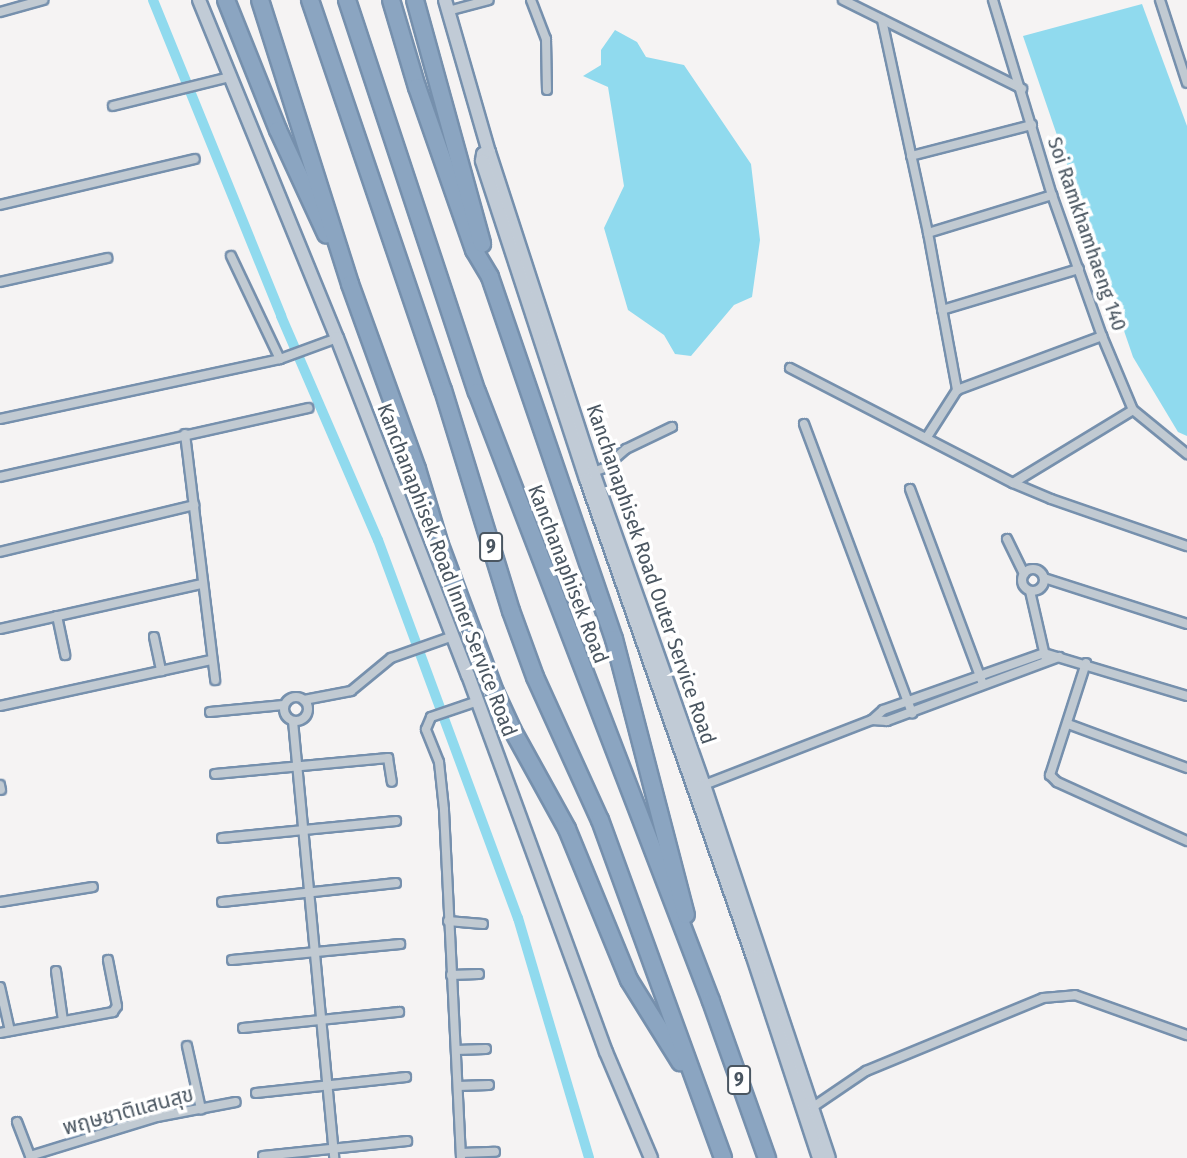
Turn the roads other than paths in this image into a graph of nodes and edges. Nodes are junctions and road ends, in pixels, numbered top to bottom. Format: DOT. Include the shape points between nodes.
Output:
graph roads {
  1 [pos="43,0"];
  2 [pos="199,0"];
  3 [pos="226,0"];
  4 [pos="260,0"];
  5 [pos="310,0"];
  6 [pos="347,0"];
  7 [pos="391,0"];
  8 [pos="415,0"];
  9 [pos="489,0"];
  10 [pos="531,0"];
  11 [pos="843,0"];
  12 [pos="993,0"];
  13 [pos="1160,0"];
  14 [pos="447,5"];
  15 [pos="0,12"];
  16 [pos="882,20"];
  17 [pos="230,77"];
  18 [pos="1187,83"];
  19 [pos="1022,89"];
  20 [pos="547,90"];
  21 [pos="113,106"];
  22 [pos="1031,125"];
  23 [pos="489,152"];
  24 [pos="911,156"];
  25 [pos="195,159"];
  26 [pos="1052,195"];
  27 [pos="0,205"];
  28 [pos="928,233"];
  29 [pos="231,256"];
  30 [pos="107,258"];
  31 [pos="1079,269"];
  32 [pos="490,277"];
  33 [pos="0,282"];
  34 [pos="350,284"];
  35 [pos="942,310"];
  36 [pos="1102,336"];
  37 [pos="337,338"];
  38 [pos="281,359"];
  39 [pos="790,368"];
  40 [pos="957,390"];
  41 [pos="308,408"];
  42 [pos="1133,410"];
  43 [pos="0,419"];
  44 [pos="804,424"];
  45 [pos="672,427"];
  46 [pos="185,435"];
  47 [pos="927,437"];
  48 [pos="1187,454"];
  49 [pos="593,472"];
  50 [pos="0,477"];
  51 [pos="1013,483"];
  52 [pos="911,489"];
  53 [pos="194,505"];
  54 [pos="1007,539"];
  55 [pos="1187,546"];
  56 [pos="0,552"];
  57 [pos="1024,574"];
  58 [pos="1044,578"];
  59 [pos="202,583"];
  60 [pos="1030,590"];
  61 [pos="57,616"];
  62 [pos="1187,624"];
  63 [pos="0,629"];
  64 [pos="453,636"];
  65 [pos="154,637"];
  66 [pos="65,655"];
  67 [pos="1045,657"];
  68 [pos="211,660"];
  69 [pos="1086,663"];
  70 [pos="161,671"];
  71 [pos="979,674"];
  72 [pos="215,680"];
  73 [pos="983,684"];
  74 [pos="1187,696"];
  75 [pos="304,700"];
  76 [pos="478,701"];
  77 [pos="907,701"];
  78 [pos="284,705"];
  79 [pos="0,706"];
  80 [pos="210,712"];
  81 [pos="912,713"];
  82 [pos="293,720"];
  83 [pos="872,720"];
  84 [pos="1068,724"];
  85 [pos="298,766"];
  86 [pos="1187,768"];
  87 [pos="215,774"];
  88 [pos="392,782"];
  89 [pos="705,785"];
  90 [pos="396,821"];
  91 [pos="304,828"];
  92 [pos="222,838"];
  93 [pos="1187,841"];
  94 [pos="396,883"];
  95 [pos="93,887"];
  96 [pos="309,893"];
  97 [pos="0,902"];
  98 [pos="222,902"];
  99 [pos="447,921"];
  100 [pos="483,925"];
  101 [pos="400,944"];
  102 [pos="315,953"];
  103 [pos="108,960"];
  104 [pos="232,960"];
  105 [pos="56,971"];
  106 [pos="479,974"];
  107 [pos="450,975"];
  108 [pos="0,986"];
  109 [pos="712,1001"];
  110 [pos="399,1012"];
  111 [pos="63,1021"];
  112 [pos="321,1021"];
  113 [pos="243,1027"];
  114 [pos="10,1031"];
  115 [pos="0,1033"];
  116 [pos="1187,1035"];
  117 [pos="187,1046"];
  118 [pos="486,1049"];
  119 [pos="456,1050"];
  120 [pos="406,1077"];
  121 [pos="695,1084"];
  122 [pos="327,1085"];
  123 [pos="489,1085"];
  124 [pos="458,1086"];
  125 [pos="256,1093"];
  126 [pos="236,1102"];
  127 [pos="813,1107"];
  128 [pos="201,1109"];
  129 [pos="18,1122"];
  130 [pos="407,1141"];
  131 [pos="333,1148"];
  132 [pos="495,1152"];
  133 [pos="263,1156"];
  134 [pos="461,1156"];
  135 [pos="30,1157"];
  136 [pos="334,1158"];
  137 [pos="651,1158"];
  138 [pos="723,1158"];
  139 [pos="766,1158"];
  140 [pos="819,1158"];
  141 [pos="829,1158"];
  1 -- 15 [label="street"];
  2 -- 17 [label="main road, Kanchanaphisek Road Inner Service Road"];
  3 -- 34 [label="highway" via="278,130"];
  4 -- 34 [label="highway"];
  5 -- 121 [label="highway, 9" via="443,390 511,611 535,677 600,820"];
  6 -- 109 [label="highway, Kanchanaphisek Road / 9" via="477,392"];
  7 -- 32 [label="highway" via="470,238"];
  8 -- 32 [label="highway"];
  9 -- 14 [label="street"];
  10 -- 20 [label="street" via="546,39"];
  11 -- 16 [label="street"];
  12 -- 19 [label="street, Soi Ramkhamhaeng 140"];
  13 -- 18 [label="street"];
  14 -- 23 [label="main road, Kanchanaphisek Road Outer Service Road"];
  16 -- 19 [label="street"];
  16 -- 24 [label="street"];
  17 -- 21 [label="street"];
  17 -- 37 [label="main road, Kanchanaphisek Road Inner Service Road"];
  19 -- 22 [label="street, Soi Ramkhamhaeng 140"];
  22 -- 24 [label="street"];
  22 -- 26 [label="street, Soi Ramkhamhaeng 140"];
  23 -- 49 [label="main road, Kanchanaphisek Road Outer Service Road"];
  23 -- 140 [label="main road" via="483,154 482,161"];
  24 -- 28 [label="street"];
  25 -- 27 [label="street"];
  26 -- 28 [label="street"];
  26 -- 31 [label="street, Soi Ramkhamhaeng 140"];
  28 -- 35 [label="street"];
  29 -- 38 [label="street"];
  30 -- 33 [label="street"];
  31 -- 35 [label="street"];
  31 -- 36 [label="street, Soi Ramkhamhaeng 140"];
  32 -- 109 [label="highway" via="614,639"];
  34 -- 121 [label="highway" via="495,692 567,829 629,980"];
  35 -- 40 [label="street"];
  36 -- 40 [label="street"];
  36 -- 42 [label="street, Soi Ramkhamhaeng 140"];
  37 -- 38 [label="street"];
  37 -- 64 [label="main road, Kanchanaphisek Road Inner Service Road"];
  38 -- 43 [label="street"];
  39 -- 47 [label="street"];
  40 -- 47 [label="street"];
  41 -- 46 [label="street"];
  42 -- 48 [label="street, Soi Ramkhamhaeng 140"];
  42 -- 51 [label="street"];
  44 -- 77 [label="street"];
  45 -- 49 [label="street" via="626,449"];
  46 -- 50 [label="street"];
  46 -- 53 [label="street"];
  47 -- 51 [label="street"];
  49 -- 89 [label="main road, Kanchanaphisek Road Outer Service Road"];
  51 -- 55 [label="street"];
  52 -- 71 [label="street"];
  53 -- 56 [label="street"];
  53 -- 59 [label="street"];
  54 -- 57 [label="street"];
  57 -- 58 [label="street" via="1034,569"];
  57 -- 60 [label="street" via="1023,586"];
  58 -- 60 [label="street" via="1040,588"];
  58 -- 62 [label="street"];
  59 -- 61 [label="street"];
  59 -- 68 [label="street"];
  60 -- 67 [label="street"];
  61 -- 63 [label="street"];
  61 -- 66 [label="street"];
  64 -- 75 [label="street" via="395,657 351,691"];
  64 -- 76 [label="main road, Kanchanaphisek Road Inner Service Road"];
  65 -- 70 [label="street"];
  67 -- 69 [label="street"];
  67 -- 71 [label="street"];
  67 -- 73 [label="street"];
  68 -- 70 [label="street"];
  68 -- 72 [label="street"];
  69 -- 74 [label="street"];
  69 -- 84 [label="street"];
  70 -- 79 [label="street"];
  71 -- 73 [label="street"];
  71 -- 77 [label="street"];
  73 -- 81 [label="street"];
  75 -- 78 [label="street" via="292,697"];
  75 -- 82 [label="street" via="306,714"];
  76 -- 99 [label="street" via="431,717 426,729 439,762"];
  76 -- 137 [label="main road, Kanchanaphisek Road Inner Service Road" via="606,1052"];
  77 -- 81 [label="street"];
  77 -- 83 [label="street" via="883,710"];
  78 -- 80 [label="street"];
  78 -- 82 [label="street" via="286,716"];
  81 -- 83 [label="street" via="887,722"];
  82 -- 85 [label="street"];
  83 -- 89 [label="street"];
  84 -- 86 [label="street"];
  84 -- 93 [label="street" via="1050,770 1052,779"];
  85 -- 87 [label="street"];
  85 -- 88 [label="street" via="388,758"];
  85 -- 91 [label="street"];
  89 -- 127 [label="main road, Kanchanaphisek Road Outer Service Road"];
  90 -- 91 [label="street"];
  91 -- 92 [label="street"];
  91 -- 96 [label="street"];
  94 -- 96 [label="street"];
  95 -- 97 [label="street"];
  96 -- 98 [label="street"];
  96 -- 102 [label="street"];
  99 -- 100 [label="street"];
  99 -- 107 [label="street"];
  101 -- 102 [label="street"];
  102 -- 104 [label="street"];
  102 -- 112 [label="street"];
  103 -- 111 [label="street" via="116,1009"];
  105 -- 111 [label="street"];
  106 -- 107 [label="street"];
  107 -- 119 [label="street"];
  108 -- 114 [label="street"];
  109 -- 139 [label="highway, Kanchanaphisek Road / 9"];
  110 -- 112 [label="street"];
  111 -- 114 [label="street"];
  112 -- 113 [label="street"];
  112 -- 122 [label="street"];
  114 -- 115 [label="street"];
  116 -- 127 [label="street" via="1075,995 1043,998 866,1071"];
  117 -- 128 [label="street"];
  118 -- 119 [label="street"];
  119 -- 124 [label="street"];
  120 -- 122 [label="street"];
  121 -- 138 [label="highway, 9"];
  122 -- 125 [label="street"];
  122 -- 131 [label="street"];
  123 -- 124 [label="street"];
  124 -- 134 [label="street"];
  126 -- 128 [label="street, พฤษชาติแสนสุข"];
  127 -- 141 [label="main road, Kanchanaphisek Road Outer Service Road"];
  128 -- 135 [label="street, พฤษชาติแสนสุข" via="157,1117"];
  129 -- 135 [label="street, พฤษชาติแสนสุข"];
  130 -- 131 [label="street"];
  131 -- 133 [label="street"];
  131 -- 136 [label="street"];
  132 -- 134 [label="street"];
}
